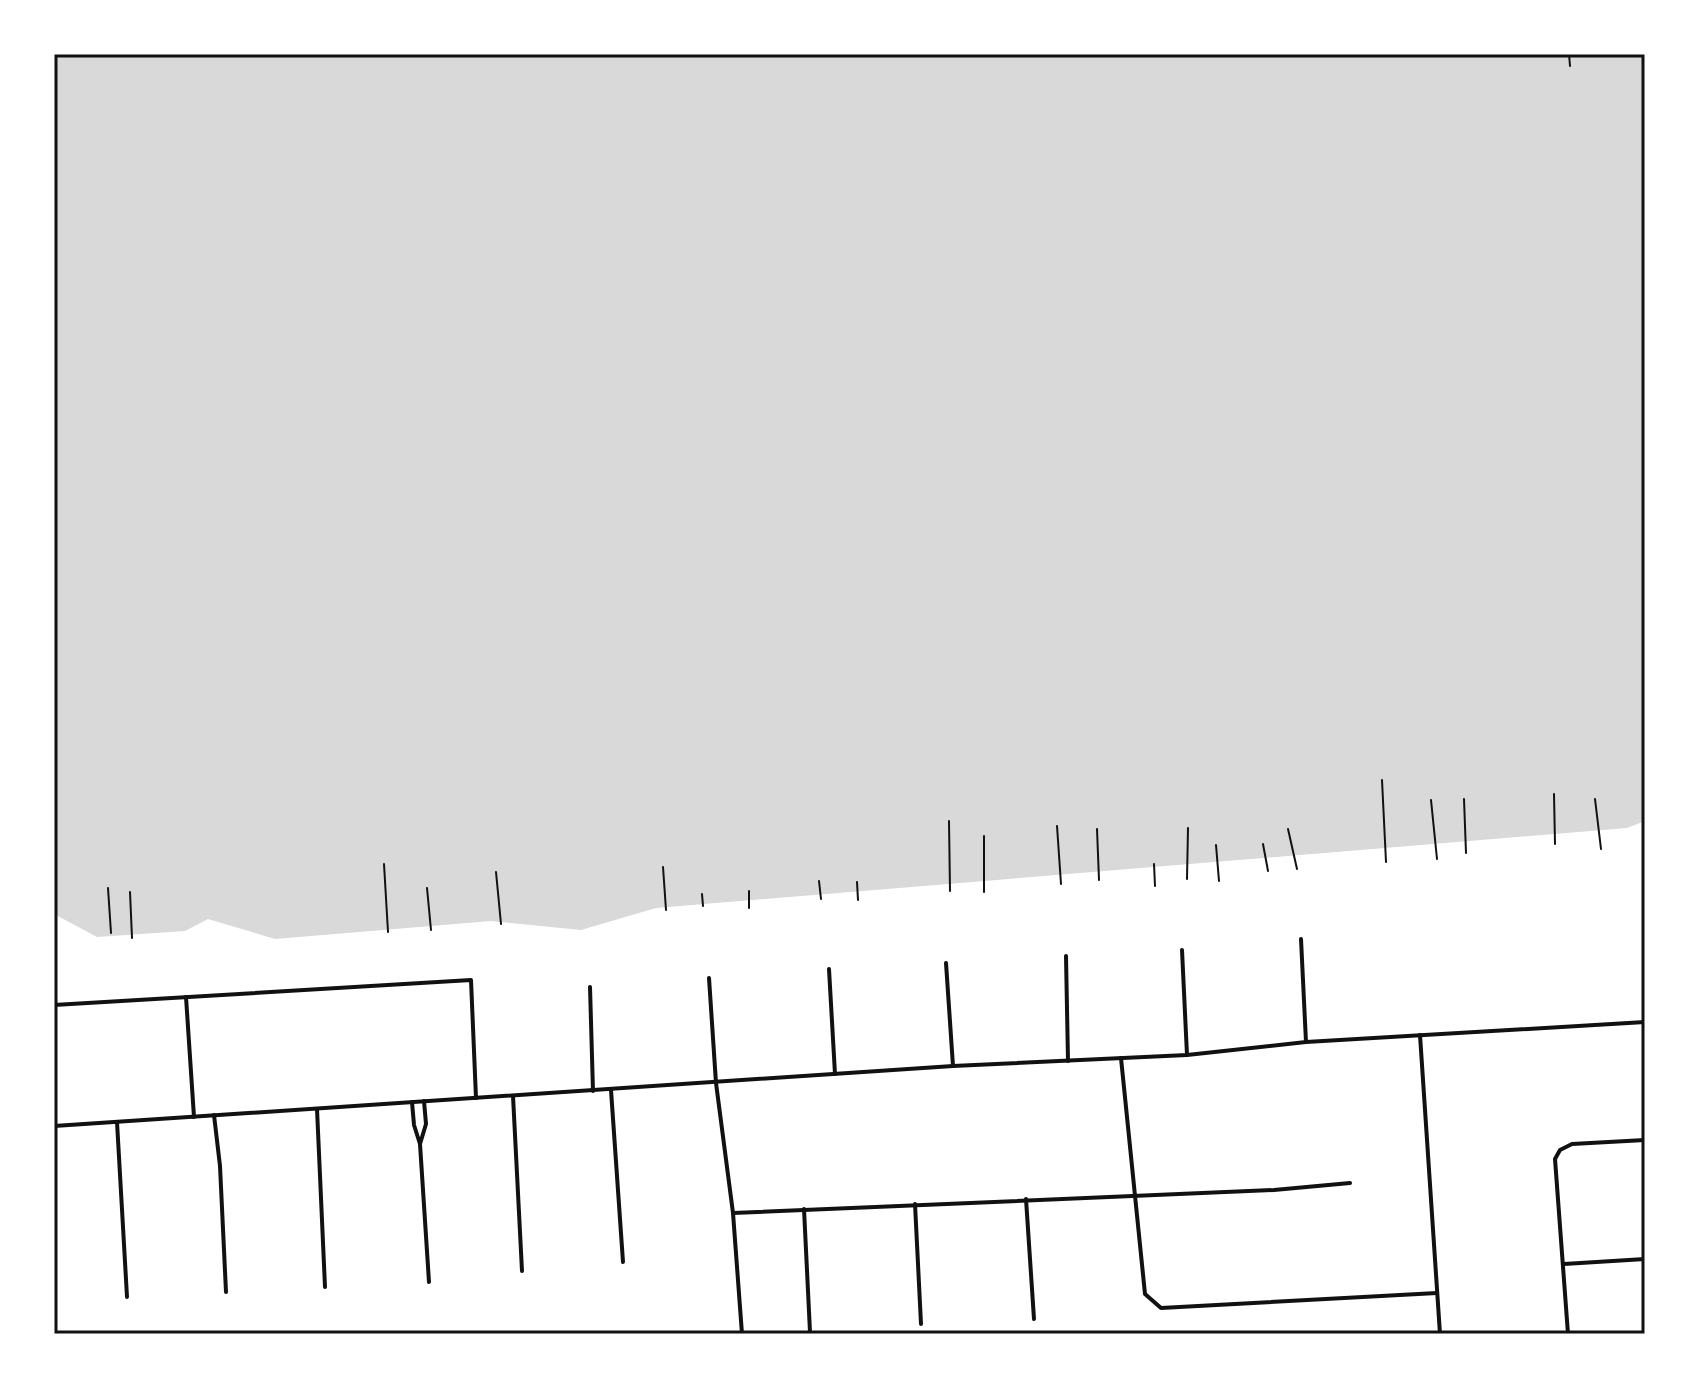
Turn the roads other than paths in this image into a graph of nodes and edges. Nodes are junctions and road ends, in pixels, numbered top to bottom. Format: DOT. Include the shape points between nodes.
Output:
graph roads {
  1 [pos="1301,939"];
  2 [pos="1182,950"];
  3 [pos="1066,956"];
  4 [pos="946,963"];
  5 [pos="829,969"];
  6 [pos="709,978"];
  7 [pos="590,987"];
  8 [pos="186,997"];
  9 [pos="54,1005"];
  10 [pos="1645,1022"];
  11 [pos="1420,1035"];
  12 [pos="1306,1042"];
  13 [pos="1187,1055"];
  14 [pos="1121,1058"];
  15 [pos="1068,1061"];
  16 [pos="953,1066"];
  17 [pos="835,1074"];
  18 [pos="716,1083"];
  19 [pos="611,1090"];
  20 [pos="593,1091"];
  21 [pos="513,1096"];
  22 [pos="476,1098"];
  23 [pos="424,1101"];
  24 [pos="412,1102"];
  25 [pos="317,1109"];
  26 [pos="214,1115"];
  27 [pos="194,1117"];
  28 [pos="117,1122"];
  29 [pos="54,1126"];
  30 [pos="1645,1140"];
  31 [pos="420,1144"];
  32 [pos="1350,1183"];
  33 [pos="1133,1195"];
  34 [pos="1026,1199"];
  35 [pos="915,1204"];
  36 [pos="804,1209"];
  37 [pos="733,1213"];
  38 [pos="1645,1259"];
  39 [pos="623,1262"];
  40 [pos="1564,1264"];
  41 [pos="522,1271"];
  42 [pos="429,1282"];
  43 [pos="325,1287"];
  44 [pos="226,1292"];
  45 [pos="1437,1293"];
  46 [pos="127,1297"];
  47 [pos="1034,1319"];
  48 [pos="921,1324"];
  49 [pos="810,1332"];
  50 [pos="742,1334"];
  51 [pos="1440,1334"];
  52 [pos="1568,1334"];
  1 -- 12 [label="street"];
  2 -- 13 [label="street"];
  3 -- 15 [label="street"];
  4 -- 16 [label="street"];
  5 -- 17 [label="street"];
  6 -- 18 [label="street"];
  7 -- 20 [label="street"];
  8 -- 9 [label="street"];
  8 -- 22 [label="street" via="471,980"];
  8 -- 27 [label="street"];
  10 -- 11 [label="street"];
  11 -- 12 [label="street"];
  11 -- 45 [label="street"];
  12 -- 13 [label="street"];
  13 -- 14 [label="street"];
  14 -- 15 [label="street"];
  14 -- 33 [label="street"];
  15 -- 16 [label="street"];
  16 -- 17 [label="street"];
  17 -- 18 [label="street"];
  18 -- 19 [label="street"];
  18 -- 37 [label="street"];
  19 -- 20 [label="street"];
  19 -- 39 [label="street"];
  20 -- 21 [label="street"];
  21 -- 22 [label="street"];
  21 -- 41 [label="street"];
  22 -- 23 [label="street"];
  23 -- 24 [label="street"];
  23 -- 31 [label="street" via="426,1124"];
  24 -- 25 [label="street"];
  24 -- 31 [label="street"];
  25 -- 26 [label="street"];
  25 -- 43 [label="street"];
  26 -- 27 [label="street"];
  26 -- 44 [label="street"];
  27 -- 28 [label="street"];
  28 -- 29 [label="street"];
  28 -- 46 [label="street"];
  30 -- 40 [label="street" via="1572,1144 1560,1150 1555,1159"];
  31 -- 42 [label="street"];
  32 -- 33 [label="street"];
  33 -- 34 [label="street"];
  33 -- 45 [label="street" via="1145,1294 1161,1308"];
  34 -- 35 [label="street"];
  34 -- 47 [label="street"];
  35 -- 36 [label="street"];
  35 -- 48 [label="street"];
  36 -- 37 [label="street"];
  36 -- 49 [label="street"];
  37 -- 50 [label="street"];
  38 -- 40 [label="street"];
  40 -- 52 [label="street"];
  45 -- 51 [label="street"];
}
